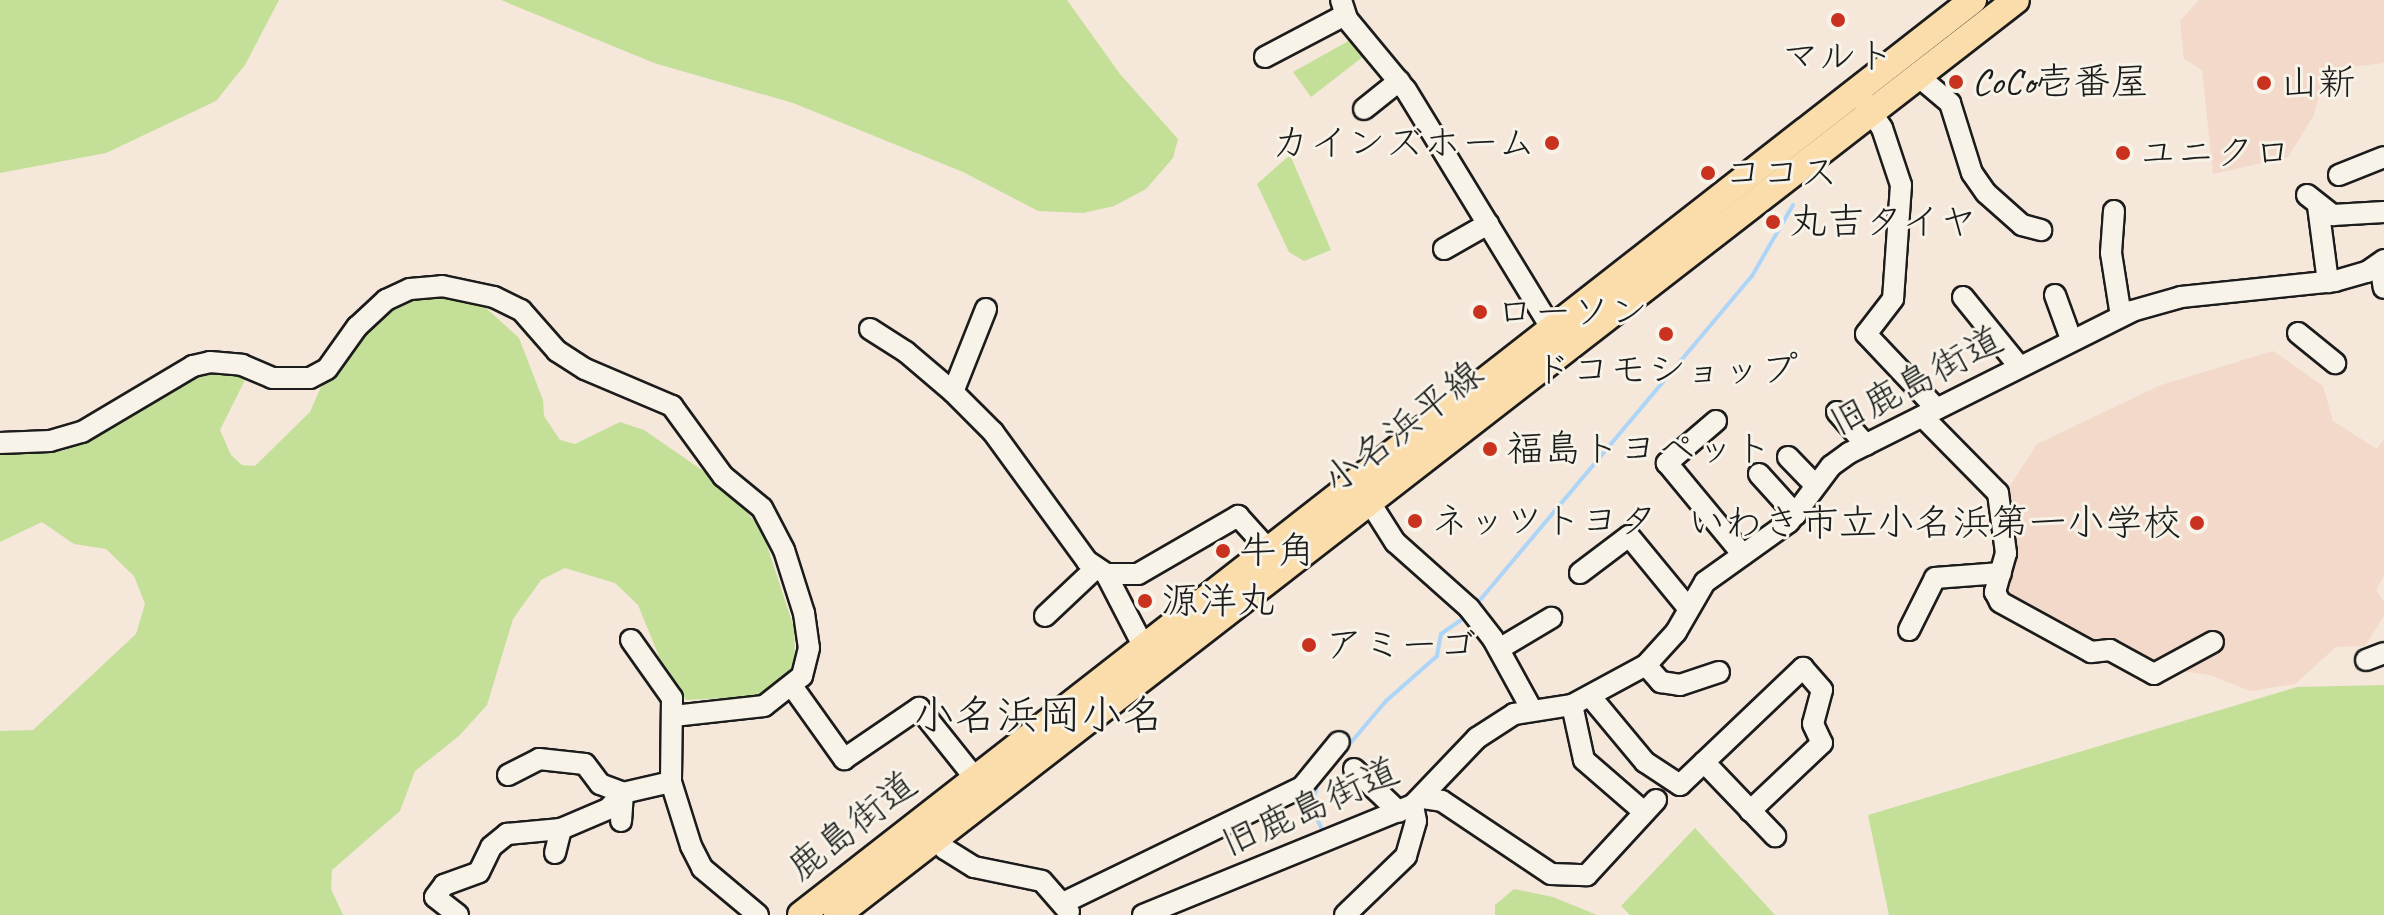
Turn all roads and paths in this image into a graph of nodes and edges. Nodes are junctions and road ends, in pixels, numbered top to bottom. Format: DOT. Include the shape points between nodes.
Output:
graph roads {
  1 [pos="1973,0"];
  2 [pos="2016,0"];
  3 [pos="1343,8"];
  4 [pos="1265,57"];
  5 [pos="1918,76"];
  6 [pos="1399,81"];
  7 [pos="1864,101"];
  8 [pos="1364,109"];
  9 [pos="2384,157"];
  10 [pos="2339,175"];
  11 [pos="2114,211"];
  12 [pos="2384,212"];
  13 [pos="1488,224"];
  14 [pos="2041,230"];
  15 [pos="1444,249"];
  16 [pos="2382,262"];
  17 [pos="2328,282"];
  18 [pos="2384,288"];
  19 [pos="2055,295"];
  20 [pos="1963,297"];
  21 [pos="986,309"];
  22 [pos="2121,316"];
  23 [pos="870,329"];
  24 [pos="2298,333"];
  25 [pos="1558,339"];
  26 [pos="2071,339"];
  27 [pos="2335,363"];
  28 [pos="2018,365"];
  29 [pos="953,392"];
  30 [pos="1837,412"];
  31 [pos="1930,413"];
  32 [pos="1716,421"];
  33 [pos="0,443"];
  34 [pos="1866,445"];
  35 [pos="1788,457"];
  36 [pos="1759,474"];
  37 [pos="1815,485"];
  38 [pos="1362,491"];
  39 [pos="1796,515"];
  40 [pos="1267,548"];
  41 [pos="1743,555"];
  42 [pos="1101,571"];
  43 [pos="1580,573"];
  44 [pos="2001,573"];
  45 [pos="1689,609"];
  46 [pos="1045,616"];
  47 [pos="1551,618"];
  48 [pos="1909,630"];
  49 [pos="631,640"];
  50 [pos="2213,642"];
  51 [pos="1499,649"];
  52 [pos="1149,657"];
  53 [pos="1646,665"];
  54 [pos="1719,672"];
  55 [pos="792,686"];
  56 [pos="1581,701"];
  57 [pos="1532,710"];
  58 [pos="674,716"];
  59 [pos="1339,742"];
  60 [pos="1704,762"];
  61 [pos="1354,769"];
  62 [pos="508,775"];
  63 [pos="974,777"];
  64 [pos="671,782"];
  65 [pos="623,793"];
  66 [pos="1412,805"];
  67 [pos="1750,811"];
  68 [pos="621,821"];
  69 [pos="561,829"];
  70 [pos="928,829"];
  71 [pos="1775,836"];
  72 [pos="555,853"];
  73 [pos="1068,909"];
  74 [pos="458,915"];
  75 [pos="758,915"];
  76 [pos="801,915"];
  77 [pos="837,915"];
  78 [pos="1143,915"];
  79 [pos="1345,915"];
  1 -- 7 [label="main road, 鹿島街道"];
  2 -- 5 [label="main road"];
  3 -- 4 [label="street"];
  3 -- 6 [label="street"];
  5 -- 7 [label="main road"];
  5 -- 14 [label="street" via="1950,103 1972,173 1986,193 2022,225"];
  6 -- 8 [label="street"];
  6 -- 13 [label="street"];
  7 -- 25 [label="main road, 鹿島街道"];
  7 -- 31 [label="street" via="1901,185 1893,299 1866,334"];
  9 -- 10 [label="street"];
  11 -- 22 [label="street" via="2111,253"];
  12 -- 17 [label="street" via="2344,217 2312,201"];
  13 -- 15 [label="street"];
  13 -- 25 [label="street"];
  16 -- 17 [label="street, 旧鹿島街道"];
  16 -- 18 [label="street"];
  17 -- 22 [label="street, 旧鹿島街道" via="2181,297"];
  19 -- 26 [label="street"];
  20 -- 28 [label="street"];
  21 -- 29 [label="street"];
  22 -- 26 [label="street, 旧鹿島街道"];
  23 -- 29 [label="street"];
  24 -- 27 [label="street"];
  25 -- 38 [label="main road, 鹿島街道"];
  26 -- 28 [label="street, 旧鹿島街道"];
  28 -- 31 [label="street, 旧鹿島街道"];
  29 -- 42 [label="street" via="993,432"];
  30 -- 34 [label="street"];
  31 -- 34 [label="street, 旧鹿島街道"];
  31 -- 44 [label="street" via="1998,493 2006,553"];
  32 -- 41 [label="street" via="1667,463"];
  33 -- 55 [label="street" via="50,441 82,432 193,366 210,362 242,365 272,378 310,378 327,369 357,327 386,300 410,289 442,286 494,297 521,310 557,351 585,369 672,406 715,467 762,508 784,550 804,613 808,665"];
  34 -- 37 [label="street, 旧鹿島街道" via="1831,466"];
  35 -- 37 [label="street"];
  36 -- 39 [label="street"];
  37 -- 39 [label="street, 旧鹿島街道"];
  38 -- 40 [label="main road, 鹿島街道"];
  38 -- 51 [label="street" via="1395,542 1472,612"];
  38 -- 52 [label="main road, 小名浜平線"];
  39 -- 41 [label="street, 旧鹿島街道"];
  40 -- 42 [label="street" via="1238,516 1138,574"];
  40 -- 52 [label="main road, 鹿島街道"];
  41 -- 45 [label="street, 旧鹿島街道" via="1705,582"];
  42 -- 46 [label="street"];
  42 -- 52 [label="street"];
  43 -- 45 [label="street" via="1629,536"];
  44 -- 48 [label="street" via="1935,578"];
  44 -- 50 [label="street" via="1995,592 2000,602 2091,652 2110,650 2154,674 2171,660"];
  45 -- 53 [label="street, 旧鹿島街道"];
  47 -- 51 [label="street"];
  49 -- 58 [label="street" via="672,698"];
  51 -- 57 [label="street"];
  52 -- 63 [label="main road, 鹿島街道"];
  52 -- 70 [label="main road, 小名浜平線"];
  53 -- 54 [label="street" via="1661,682 1680,685"];
  53 -- 56 [label="street, 旧鹿島街道"];
  55 -- 58 [label="street" via="750,710"];
  55 -- 63 [label="street" via="844,759 919,708"];
  56 -- 57 [label="street, 旧鹿島街道"];
  56 -- 60 [label="street" via="1645,762 1680,785"];
  56 -- 66 [label="street" via="1584,760 1650,806 1587,875 1551,874 1442,801"];
  57 -- 66 [label="street, 旧鹿島街道" via="1514,714 1477,738"];
  58 -- 64 [label="street"];
  59 -- 73 [label="street" via="1302,787"];
  60 -- 67 [label="street"];
  60 -- 67 [label="street" via="1803,668 1822,690 1813,724 1822,743"];
  61 -- 66 [label="street"];
  62 -- 65 [label="street" via="539,759 585,764 600,784"];
  63 -- 70 [label="main road, 鹿島街道"];
  64 -- 65 [label="street"];
  64 -- 75 [label="street" via="702,868"];
  65 -- 68 [label="street"];
  65 -- 69 [label="street" via="608,809"];
  66 -- 78 [label="street, 旧鹿島街道"];
  66 -- 79 [label="street" via="1416,821 1406,856"];
  67 -- 71 [label="street"];
  69 -- 72 [label="street"];
  69 -- 74 [label="street" via="507,834 491,847 479,872 444,885 435,897"];
  70 -- 73 [label="street" via="974,867 1042,881"];
  70 -- 76 [label="main road, 鹿島街道"];
  70 -- 77 [label="main road, 小名浜平線"];
}
